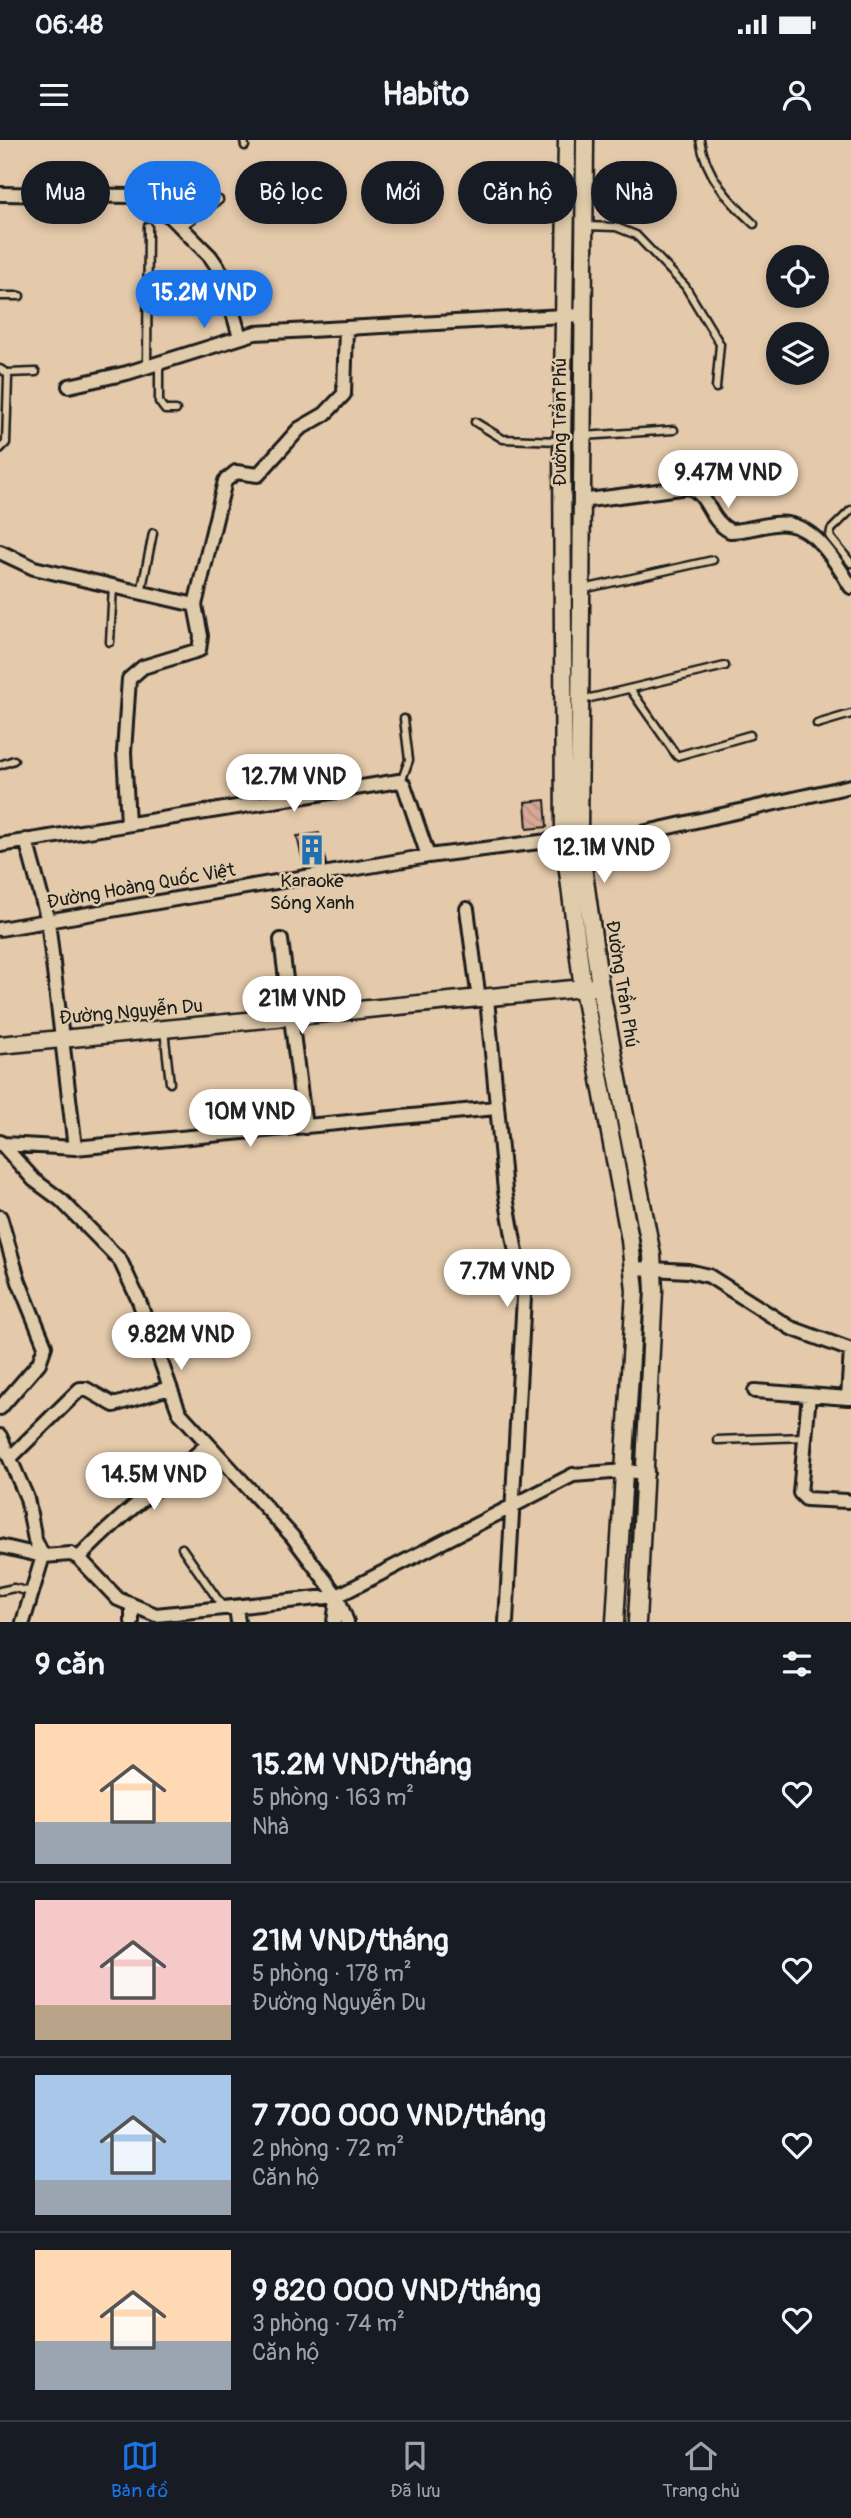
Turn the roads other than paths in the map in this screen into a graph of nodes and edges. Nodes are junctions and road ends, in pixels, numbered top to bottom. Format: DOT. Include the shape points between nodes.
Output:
graph roads {
  1 [pos="567,140"];
  2 [pos="585,140"];
  3 [pos="700,140"];
  4 [pos="3,192"];
  5 [pos="185,224"];
  6 [pos="754,224"];
  7 [pos="148,226"];
  8 [pos="583,226"];
  9 [pos="181,227"];
  10 [pos="0,296"];
  11 [pos="20,296"];
  12 [pos="564,315"];
  13 [pos="581,315"];
  14 [pos="346,328"];
  15 [pos="240,337"];
  16 [pos="153,365"];
  17 [pos="3,371"];
  18 [pos="36,372"];
  19 [pos="68,386"];
  20 [pos="716,388"];
  21 [pos="176,410"];
  22 [pos="475,422"];
  23 [pos="674,430"];
  24 [pos="581,436"];
  25 [pos="562,440"];
  26 [pos="0,449"];
  27 [pos="580,501"];
  28 [pos="851,510"];
  29 [pos="153,533"];
  30 [pos="0,552"];
  31 [pos="713,560"];
  32 [pos="851,563"];
  33 [pos="850,582"];
  34 [pos="113,586"];
  35 [pos="581,589"];
  36 [pos="141,593"];
  37 [pos="195,605"];
  38 [pos="110,642"];
  39 [pos="724,666"];
  40 [pos="630,689"];
  41 [pos="580,701"];
  42 [pos="851,715"];
  43 [pos="404,719"];
  44 [pos="817,724"];
  45 [pos="750,735"];
  46 [pos="15,760"];
  47 [pos="0,765"];
  48 [pos="401,782"];
  49 [pos="851,786"];
  50 [pos="128,823"];
  51 [pos="572,839"];
  52 [pos="26,840"];
  53 [pos="0,845"];
  54 [pos="428,856"];
  55 [pos="467,909"];
  56 [pos="48,921"];
  57 [pos="0,929"];
  58 [pos="281,940"];
  59 [pos="591,988"];
  60 [pos="483,1000"];
  61 [pos="290,1018"];
  62 [pos="164,1030"];
  63 [pos="62,1040"];
  64 [pos="0,1045"];
  65 [pos="170,1083"];
  66 [pos="496,1108"];
  67 [pos="304,1127"];
  68 [pos="2,1143"];
  69 [pos="75,1148"];
  70 [pos="0,1217"];
  71 [pos="6,1261"];
  72 [pos="634,1268"];
  73 [pos="653,1269"];
  74 [pos="851,1350"];
  75 [pos="169,1388"];
  76 [pos="755,1391"];
  77 [pos="809,1395"];
  78 [pos="850,1398"];
  79 [pos="0,1408"];
  80 [pos="0,1436"];
  81 [pos="805,1437"];
  82 [pos="717,1440"];
  83 [pos="207,1445"];
  84 [pos="10,1458"];
  85 [pos="625,1471"];
  86 [pos="647,1473"];
  87 [pos="847,1501"];
  88 [pos="511,1506"];
  89 [pos="0,1546"];
  90 [pos="182,1548"];
  91 [pos="43,1556"];
  92 [pos="79,1558"];
  93 [pos="0,1591"];
  94 [pos="31,1592"];
  95 [pos="337,1596"];
  96 [pos="132,1607"];
  97 [pos="230,1608"];
  98 [pos="504,1621"];
  99 [pos="23,1622"];
  100 [pos="132,1622"];
  101 [pos="238,1622"];
  102 [pos="334,1622"];
  103 [pos="347,1622"];
  104 [pos="615,1622"];
  105 [pos="637,1622"];
  1 -- 12 [label="main road, Đường Trần Phú"];
  2 -- 8 [label="main road, Đường Trần Phú"];
  3 -- 6 [label="lane" via="713,178"];
  4 -- 9 [label="street" via="132,196"];
  5 -- 9 [label="lane"];
  7 -- 16 [label="lane"];
  8 -- 13 [label="main road, Đường Trần Phú"];
  8 -- 20 [label="lane" via="616,227 636,235 685,286 720,344"];
  9 -- 15 [label="street" via="221,272"];
  10 -- 11 [label="lane"];
  12 -- 13 [label="street"];
  12 -- 14 [label="street"];
  12 -- 25 [label="main road, Đường Trần Phú"];
  13 -- 24 [label="main road, Đường Trần Phú"];
  14 -- 15 [label="street" via="295,328"];
  14 -- 37 [label="street" via="344,394 325,414 299,429 258,475 236,472 225,481"];
  15 -- 16 [label="street"];
  16 -- 19 [label="street"];
  16 -- 21 [label="lane" via="159,402 165,410"];
  17 -- 18 [label="lane"];
  17 -- 26 [label="lane" via="6,443"];
  22 -- 25 [label="lane" via="503,439"];
  23 -- 24 [label="lane"];
  24 -- 27 [label="main road, Đường Trần Phú"];
  25 -- 51 [label="main road, Đường Trần Phú"];
  27 -- 33 [label="street" via="688,486 702,495 713,520 730,531 775,524 805,529"];
  27 -- 35 [label="main road, Đường Trần Phú"];
  28 -- 32 [label="lane" via="831,530 830,537"];
  29 -- 36 [label="lane"];
  30 -- 34 [label="street" via="34,568"];
  31 -- 35 [label="lane"];
  34 -- 36 [label="street"];
  34 -- 38 [label="lane"];
  35 -- 41 [label="main road, Đường Trần Phú"];
  36 -- 37 [label="street"];
  37 -- 50 [label="street" via="200,650 143,667 134,672 127,686"];
  39 -- 40 [label="lane"];
  40 -- 41 [label="lane"];
  40 -- 45 [label="lane" via="677,755"];
  41 -- 51 [label="main road, Đường Trần Phú"];
  42 -- 44 [label="lane"];
  43 -- 48 [label="lane" via="409,760"];
  46 -- 47 [label="lane"];
  48 -- 50 [label="street"];
  48 -- 54 [label="street"];
  49 -- 51 [label="street, Đường Hoàng Quốc Việt" via="677,827 599,840"];
  50 -- 52 [label="street"];
  51 -- 54 [label="street, Đường Hoàng Quốc Việt"];
  51 -- 59 [label="main road, Đường Trần Phú"];
  52 -- 53 [label="street"];
  52 -- 56 [label="street"];
  54 -- 56 [label="street, Đường Hoàng Quốc Việt"];
  55 -- 60 [label="street"];
  56 -- 57 [label="street, Đường Hoàng Quốc Việt"];
  56 -- 63 [label="street"];
  58 -- 61 [label="street"];
  59 -- 60 [label="main road, Đường Nguyễn Du"];
  59 -- 72 [label="main road, Đường Trần Phú"];
  59 -- 73 [label="main road, Đường Trần Phú"];
  60 -- 61 [label="main road, Đường Nguyễn Du"];
  60 -- 66 [label="street"];
  61 -- 62 [label="main road, Đường Nguyễn Du"];
  61 -- 67 [label="street"];
  62 -- 63 [label="main road, Đường Nguyễn Du"];
  62 -- 65 [label="lane"];
  63 -- 64 [label="main road, Đường Nguyễn Du"];
  63 -- 69 [label="street"];
  66 -- 67 [label="street"];
  66 -- 88 [label="street" via="524,1297"];
  67 -- 69 [label="street"];
  68 -- 69 [label="street"];
  68 -- 75 [label="street" via="34,1180 61,1200 120,1259"];
  70 -- 71 [label="street" via="7,1233"];
  71 -- 79 [label="street" via="45,1346 38,1363"];
  72 -- 73 [label="street"];
  72 -- 85 [label="main road, Đường Trần Phú"];
  73 -- 74 [label="street" via="709,1276 791,1328"];
  73 -- 86 [label="main road, Đường Trần Phú"];
  74 -- 78 [label="street"];
  75 -- 83 [label="street" via="179,1412"];
  75 -- 84 [label="street" via="114,1405 80,1389"];
  76 -- 77 [label="street"];
  77 -- 78 [label="street"];
  77 -- 81 [label="street"];
  80 -- 84 [label="street"];
  81 -- 82 [label="lane"];
  81 -- 87 [label="street" via="800,1493 806,1499"];
  83 -- 92 [label="street" via="112,1522"];
  83 -- 95 [label="street" via="292,1535"];
  84 -- 91 [label="street"];
  85 -- 86 [label="street"];
  85 -- 88 [label="street" via="582,1472"];
  85 -- 104 [label="main road, Đường Trần Phú"];
  86 -- 105 [label="main road, Đường Trần Phú"];
  88 -- 95 [label="street"];
  88 -- 98 [label="street"];
  89 -- 91 [label="street"];
  90 -- 97 [label="lane"];
  91 -- 92 [label="street"];
  91 -- 94 [label="street"];
  92 -- 96 [label="street" via="118,1599"];
  93 -- 94 [label="lane"];
  94 -- 99 [label="street"];
  95 -- 97 [label="street"];
  95 -- 102 [label="street"];
  95 -- 103 [label="street"];
  96 -- 97 [label="street" via="156,1615"];
  96 -- 100 [label="street"];
  97 -- 101 [label="street"];
}
